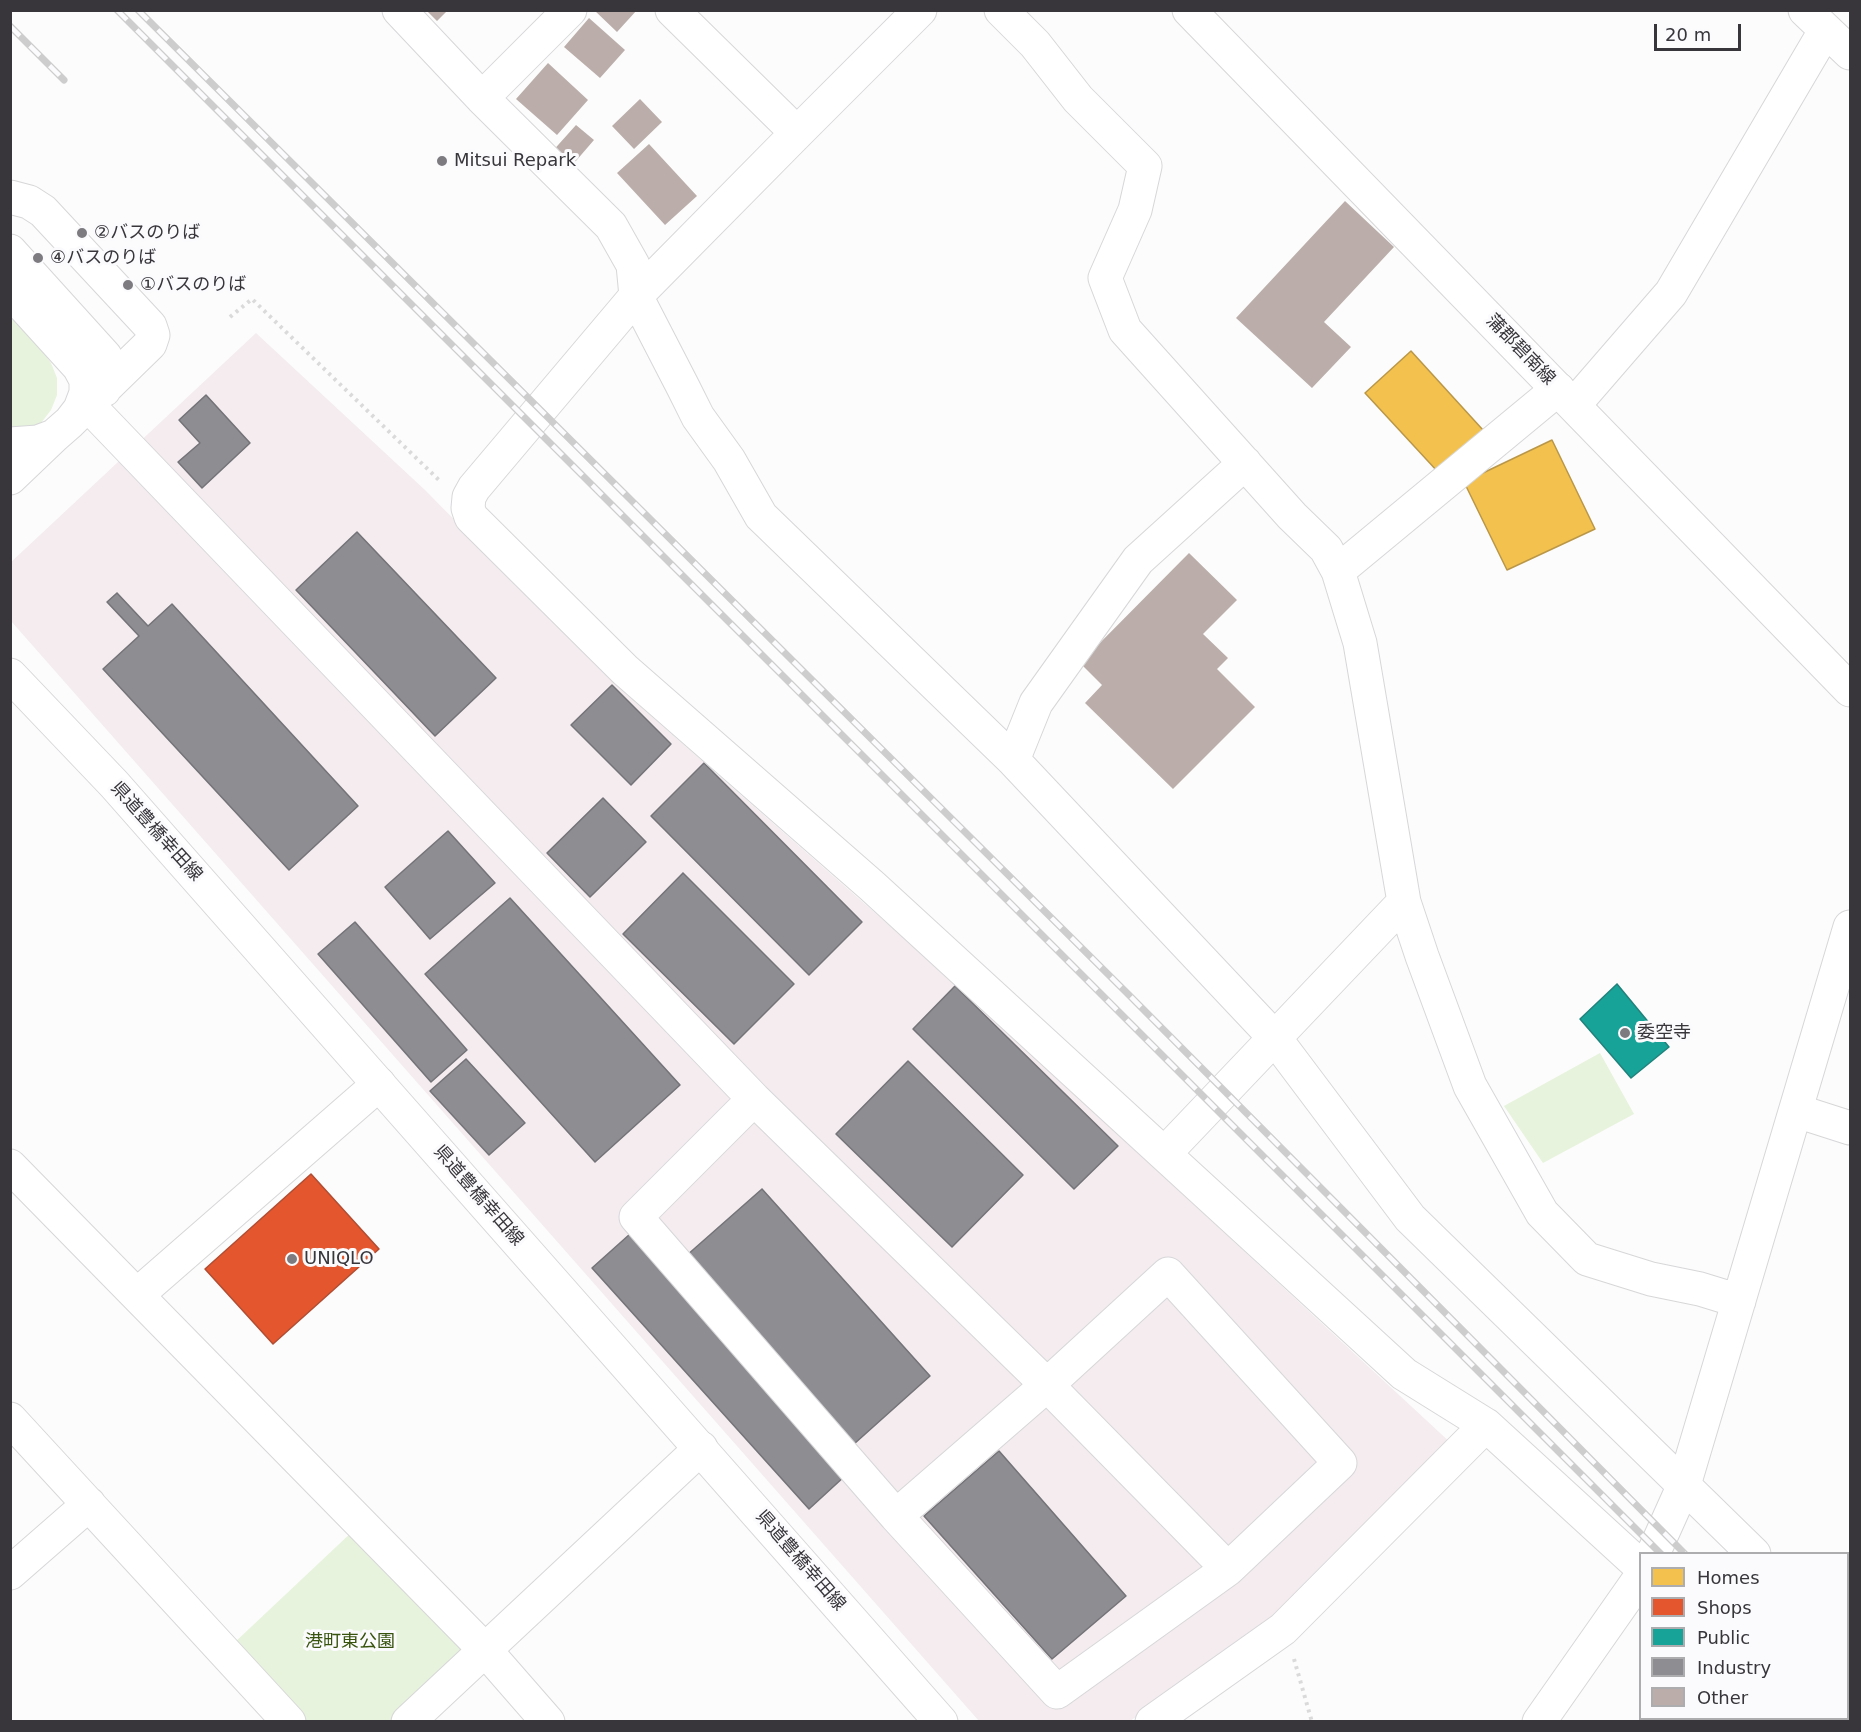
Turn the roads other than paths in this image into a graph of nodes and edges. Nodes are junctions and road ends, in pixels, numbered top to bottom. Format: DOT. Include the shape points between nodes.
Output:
graph roads {
  1 [pos="399,10"];
  2 [pos="570,10"];
  3 [pos="672,10"];
  4 [pos="920,10"];
  5 [pos="1001,10"];
  6 [pos="1190,10"];
  7 [pos="1815,21"];
  8 [pos="1851,53"];
  9 [pos="482,98"];
  10 [pos="797,133"];
  11 [pos="10,197"];
  12 [pos="10,251"];
  13 [pos="10,291"];
  14 [pos="636,296"];
  15 [pos="1566,397"];
  16 [pos="79,413"];
  17 [pos="10,444"];
  18 [pos="1245,463"];
  19 [pos="10,478"];
  20 [pos="1338,571"];
  21 [pos="10,675"];
  22 [pos="1851,690"];
  23 [pos="1013,760"];
  24 [pos="1404,902"];
  25 [pos="1851,927"];
  26 [pos="1274,1037"];
  27 [pos="379,1084"];
  28 [pos="754,1100"];
  29 [pos="1797,1111"];
  30 [pos="1851,1128"];
  31 [pos="1165,1153"];
  32 [pos="10,1166"];
  33 [pos="137,1295"];
  34 [pos="1739,1301"];
  35 [pos="1047,1385"];
  36 [pos="10,1419"];
  37 [pos="1486,1425"];
  38 [pos="701,1448"];
  39 [pos="1684,1485"];
  40 [pos="89,1504"];
  41 [pos="897,1516"];
  42 [pos="1654,1552"];
  43 [pos="1752,1552"];
  44 [pos="1639,1564"];
  45 [pos="1228,1569"];
  46 [pos="10,1573"];
  47 [pos="1639,1581"];
  48 [pos="486,1651"];
  49 [pos="288,1722"];
  50 [pos="408,1722"];
  51 [pos="548,1722"];
  52 [pos="941,1722"];
  53 [pos="1152,1722"];
  54 [pos="1539,1722"];
  1 -- 9 [label="street"];
  2 -- 9 [label="street"];
  3 -- 10 [label="street"];
  4 -- 10 [label="street"];
  5 -- 18 [label="street" via="1035,44 1078,99 1145,166 1135,210 1105,278 1125,330"];
  6 -- 15 [label="street, 蒲郡碧南線"];
  7 -- 8 [label="street"];
  7 -- 15 [label="street" via="1671,293"];
  9 -- 14 [label="street" via="611,226 633,265"];
  10 -- 14 [label="street"];
  11 -- 16 [label="street" via="43,210 150,326 153,335 150,344"];
  12 -- 16 [label="street" via="109,364 109,372"];
  13 -- 16 [label="street" via="79,367 86,380"];
  14 -- 23 [label="street" via="698,417 729,460 761,516"];
  14 -- 31 [label="street" via="474,488 469,497 471,517 625,670 864,879"];
  15 -- 20 [label="street"];
  15 -- 22 [label="street, 蒲郡碧南線"];
  16 -- 17 [label="street" via="38,442"];
  16 -- 19 [label="street"];
  16 -- 28 [label="street"];
  18 -- 20 [label="street" via="1326,549"];
  18 -- 23 [label="street" via="1138,560 1036,704"];
  20 -- 24 [label="street" via="1360,643"];
  21 -- 27 [label="street, 県道豊橋幸田線" via="114,784"];
  23 -- 26 [label="street"];
  24 -- 26 [label="street"];
  24 -- 34 [label="street" via="1470,1086 1542,1213 1587,1259"];
  25 -- 29 [label="street"];
  26 -- 31 [label="street"];
  26 -- 39 [label="street" via="1410,1218"];
  27 -- 33 [label="street"];
  27 -- 38 [label="street, 県道豊橋幸田線"];
  28 -- 35 [label="street"];
  28 -- 41 [label="street" via="636,1217"];
  29 -- 30 [label="street"];
  29 -- 34 [label="street"];
  31 -- 37 [label="street" via="1404,1374"];
  32 -- 33 [label="street"];
  33 -- 48 [label="street"];
  34 -- 39 [label="street"];
  35 -- 41 [label="street"];
  35 -- 45 [label="street"];
  35 -- 45 [label="street" via="1168,1274 1340,1463"];
  36 -- 40 [label="street"];
  37 -- 44 [label="street"];
  37 -- 53 [label="street" via="1283,1629"];
  38 -- 48 [label="street"];
  38 -- 52 [label="street, 県道豊橋幸田線"];
  39 -- 42 [label="street"];
  39 -- 43 [label="street"];
  40 -- 46 [label="street"];
  40 -- 49 [label="street"];
  41 -- 45 [label="street" via="1057,1692"];
  47 -- 54 [label="street"];
  48 -- 50 [label="street"];
  48 -- 51 [label="street"];
}
